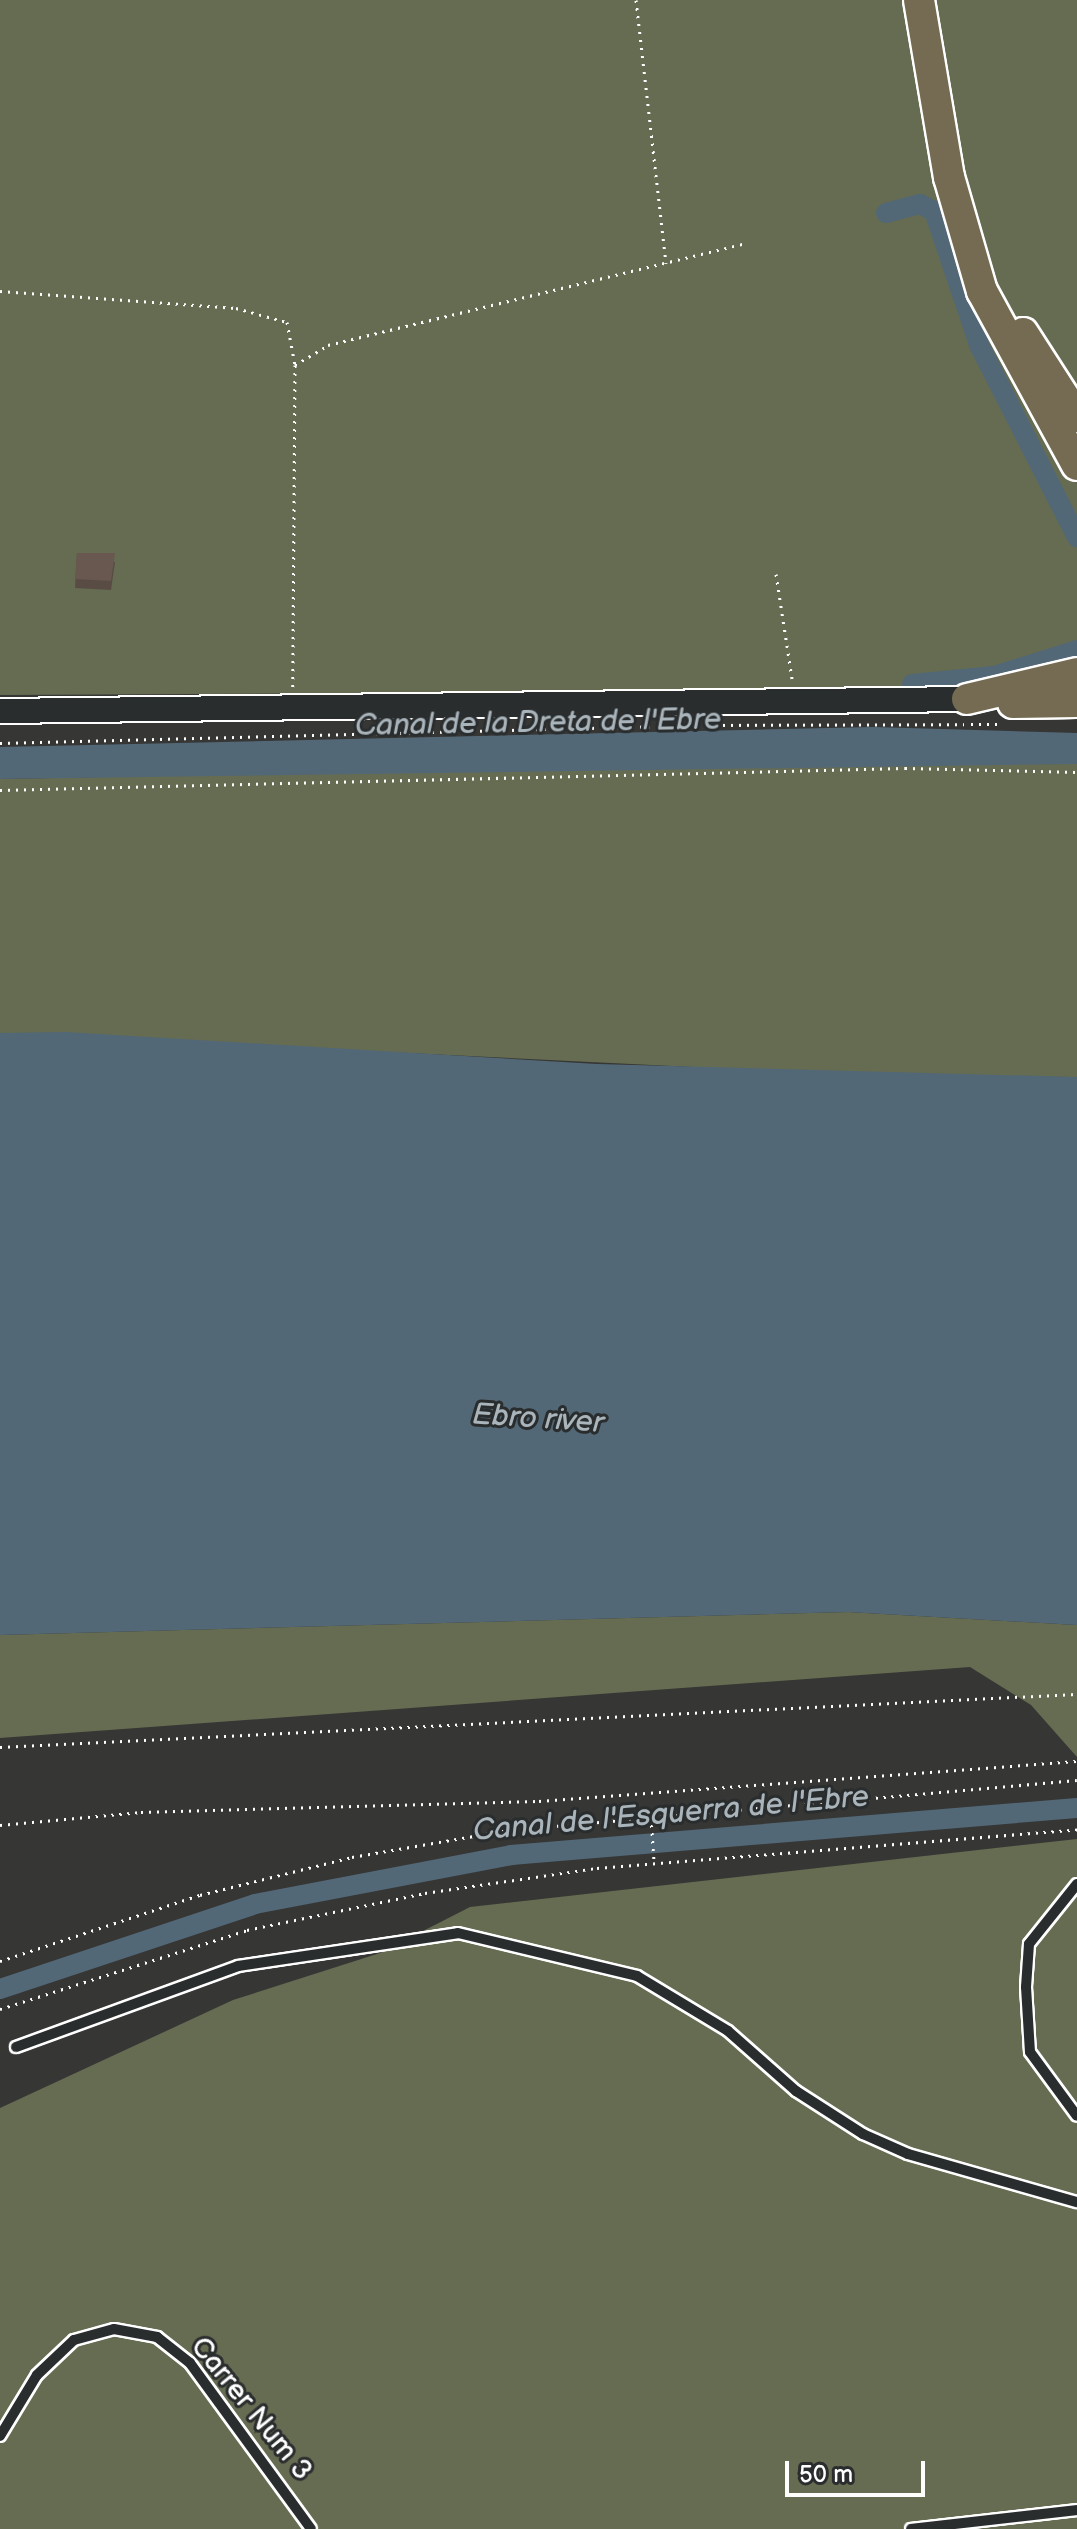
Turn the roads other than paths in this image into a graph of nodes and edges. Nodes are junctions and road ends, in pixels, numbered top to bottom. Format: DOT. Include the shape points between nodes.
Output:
graph roads {
  1 [pos="919,0"];
  2 [pos="944,131"];
  3 [pos="998,281"];
  4 [pos="996,317"];
  5 [pos="1077,417"];
  6 [pos="1077,465"];
  7 [pos="1077,673"];
  8 [pos="967,699"];
  9 [pos="1077,702"];
  10 [pos="0,711"];
  11 [pos="1077,1884"];
  12 [pos="16,2047"];
  13 [pos="1077,2116"];
  14 [pos="1077,2202"];
  15 [pos="0,2436"];
  16 [pos="1077,2510"];
  17 [pos="311,2529"];
  18 [pos="911,2529"];
  1 -- 2 [label="main road"];
  2 -- 3 [label="main road"];
  2 -- 4 [label="main road" via="970,254"];
  3 -- 4 [label="main road"];
  3 -- 5 [label="main road"];
  4 -- 6 [label="main road"];
  7 -- 8 [label="main road"];
  8 -- 9 [label="main road"];
  8 -- 10 [label="street"];
  11 -- 13 [label="lane" via="1029,1944 1026,1987 1030,2052"];
  12 -- 14 [label="lane" via="238,1966 458,1933 637,1976 728,2031 796,2091 863,2134 908,2154"];
  15 -- 17 [label="lane, Carrer Num 3" via="37,2375 74,2340 114,2329 157,2337 190,2363"];
  16 -- 18 [label="lane"];
}
